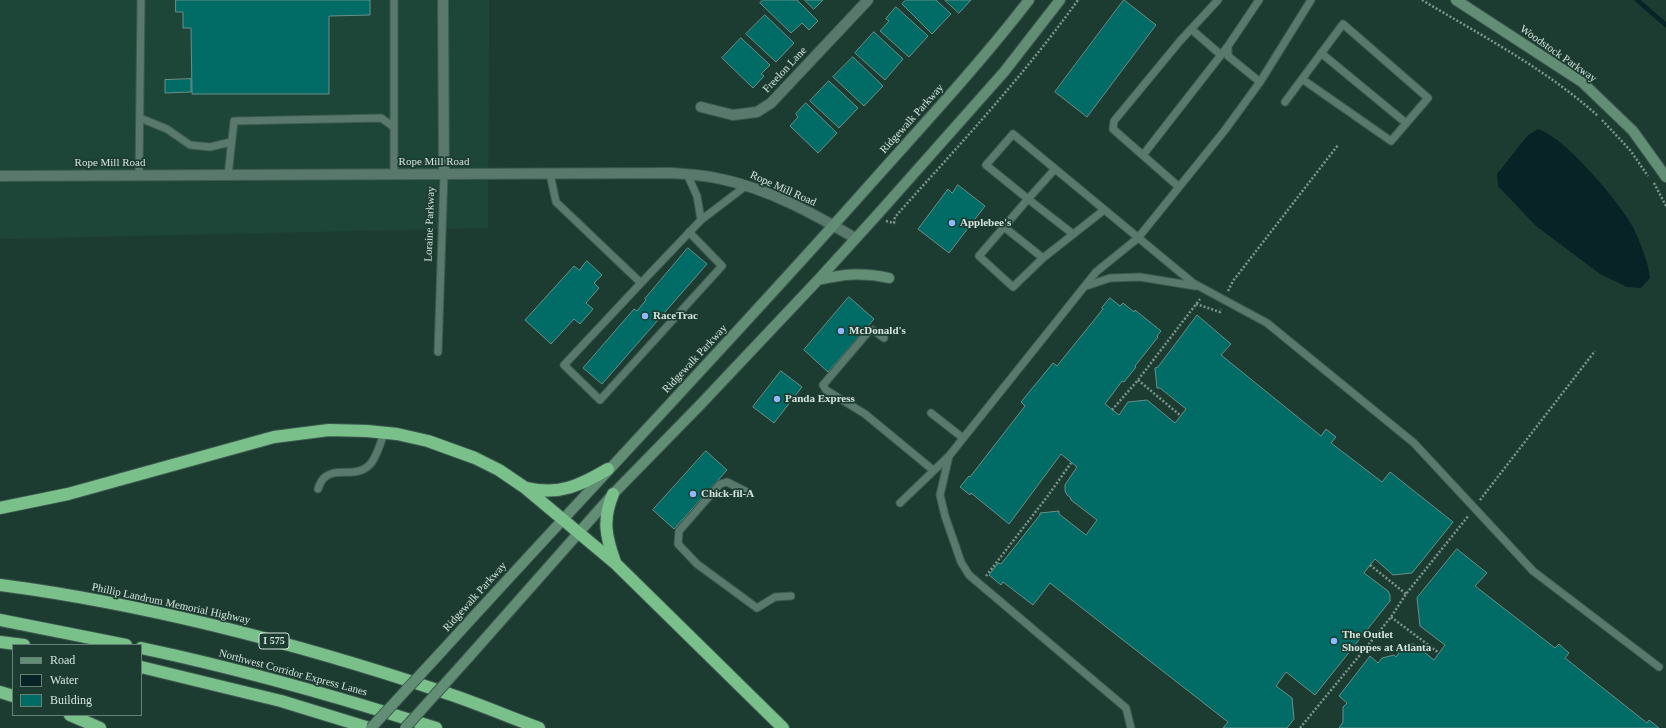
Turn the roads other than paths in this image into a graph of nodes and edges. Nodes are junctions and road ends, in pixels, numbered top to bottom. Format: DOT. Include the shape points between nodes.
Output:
graph roads {
  1 [pos="141,0"];
  2 [pos="394,0"];
  3 [pos="443,0"];
  4 [pos="868,0"];
  5 [pos="1029,0"];
  6 [pos="1060,0"];
  7 [pos="1218,0"];
  8 [pos="1259,0"];
  9 [pos="1311,0"];
  10 [pos="1456,0"];
  11 [pos="1191,29"];
  12 [pos="1228,46"];
  13 [pos="1322,53"];
  14 [pos="1221,55"];
  15 [pos="1302,79"];
  16 [pos="1260,82"];
  17 [pos="1285,102"];
  18 [pos="701,107"];
  19 [pos="140,118"];
  20 [pos="1406,123"];
  21 [pos="394,127"];
  22 [pos="231,142"];
  23 [pos="1143,156"];
  24 [pos="1055,169"];
  25 [pos="394,174"];
  26 [pos="444,174"];
  27 [pos="550,174"];
  28 [pos="686,174"];
  29 [pos="139,175"];
  30 [pos="228,175"];
  31 [pos="0,176"];
  32 [pos="1666,177"];
  33 [pos="747,186"];
  34 [pos="1179,187"];
  35 [pos="1028,199"];
  36 [pos="1104,210"];
  37 [pos="701,220"];
  38 [pos="833,226"];
  39 [pos="1004,227"];
  40 [pos="689,232"];
  41 [pos="1073,234"];
  42 [pos="855,238"];
  43 [pos="1138,238"];
  44 [pos="1043,258"];
  45 [pos="889,278"];
  46 [pos="818,280"];
  47 [pos="641,283"];
  48 [pos="1086,286"];
  49 [pos="1204,289"];
  50 [pos="884,338"];
  51 [pos="438,352"];
  52 [pos="931,413"];
  53 [pos="384,433"];
  54 [pos="963,438"];
  55 [pos="949,456"];
  56 [pos="608,469"];
  57 [pos="933,470"];
  58 [pos="524,487"];
  59 [pos="318,489"];
  60 [pos="750,493"];
  61 [pos="613,494"];
  62 [pos="900,503"];
  63 [pos="0,508"];
  64 [pos="562,519"];
  65 [pos="578,533"];
  66 [pos="616,564"];
  67 [pos="0,585"];
  68 [pos="792,596"];
  69 [pos="0,620"];
  70 [pos="0,642"];
  71 [pos="16,644"];
  72 [pos="121,644"];
  73 [pos="142,648"];
  74 [pos="142,667"];
  75 [pos="1659,667"];
  76 [pos="0,692"];
  77 [pos="12,696"];
  78 [pos="72,716"];
  79 [pos="100,728"];
  80 [pos="370,728"];
  81 [pos="405,728"];
  82 [pos="436,728"];
  83 [pos="539,728"];
  84 [pos="783,728"];
  85 [pos="1131,728"];
  1 -- 19 [label="lane"];
  2 -- 21 [label="lane"];
  3 -- 26 [label="street, Loraine Parkway"];
  4 -- 18 [label="street, Freelon Lane" via="771,103 757,112 733,115"];
  5 -- 38 [label="main road, Ridgewalk Parkway" via="966,77"];
  6 -- 42 [label="main road" via="990,88"];
  7 -- 11 [label="lane"];
  8 -- 12 [label="lane"];
  9 -- 16 [label="lane"];
  10 -- 32 [label="main road, Woodstock Parkway" via="1582,82 1633,131"];
  11 -- 14 [label="lane"];
  11 -- 23 [label="lane" via="1114,121 1113,129"];
  12 -- 14 [label="lane"];
  12 -- 16 [label="lane" via="1228,56"];
  13 -- 15 [label="lane"];
  13 -- 20 [label="lane"];
  13 -- 20 [label="lane" via="1343,24 1428,98"];
  14 -- 23 [label="lane"];
  15 -- 17 [label="lane"];
  15 -- 20 [label="lane" via="1391,141"];
  16 -- 34 [label="lane"];
  19 -- 22 [label="lane" via="167,129 190,145 210,147"];
  19 -- 29 [label="lane"];
  21 -- 22 [label="lane" via="381,118 234,121"];
  21 -- 25 [label="lane"];
  22 -- 30 [label="lane"];
  23 -- 34 [label="lane"];
  24 -- 35 [label="lane"];
  24 -- 35 [label="lane" via="1013,134 986,165"];
  24 -- 36 [label="lane"];
  25 -- 26 [label="street, Rope Mill Road"];
  25 -- 30 [label="street, Rope Mill Road"];
  26 -- 27 [label="street, Rope Mill Road"];
  26 -- 51 [label="lane, Loraine Parkway"];
  27 -- 28 [label="street, Rope Mill Road"];
  27 -- 47 [label="lane" via="556,202"];
  28 -- 33 [label="street, Rope Mill Road" via="721,178"];
  28 -- 37 [label="lane" via="697,196"];
  29 -- 30 [label="street, Rope Mill Road"];
  29 -- 31 [label="street, Rope Mill Road"];
  33 -- 37 [label="lane"];
  33 -- 38 [label="street, Rope Mill Road" via="778,198"];
  34 -- 43 [label="lane"];
  35 -- 39 [label="lane"];
  35 -- 41 [label="lane"];
  36 -- 41 [label="lane"];
  36 -- 43 [label="lane"];
  37 -- 40 [label="lane"];
  38 -- 42 [label="street, Rope Mill Road"];
  38 -- 56 [label="main road, Ridgewalk Parkway"];
  39 -- 44 [label="lane"];
  39 -- 44 [label="lane" via="979,256 1013,287"];
  40 -- 47 [label="lane"];
  40 -- 47 [label="lane" via="722,266 600,400 564,365"];
  41 -- 44 [label="lane"];
  42 -- 46 [label="main road"];
  43 -- 48 [label="lane" via="1096,272"];
  43 -- 49 [label="lane"];
  45 -- 46 [label="main road" via="853,274"];
  46 -- 61 [label="main road"];
  48 -- 49 [label="lane" via="1110,278 1140,277"];
  48 -- 54 [label="lane"];
  49 -- 75 [label="lane" via="1267,323 1414,443 1532,571"];
  50 -- 57 [label="lane" via="873,330 869,331 823,385 826,390 865,414"];
  52 -- 54 [label="lane"];
  53 -- 58 [label="highway" via="428,441 475,458"];
  53 -- 59 [label="lane" via="372,463 360,472 330,474 323,479"];
  53 -- 63 [label="highway" via="329,430 274,437 68,494"];
  54 -- 55 [label="lane"];
  55 -- 57 [label="lane"];
  55 -- 85 [label="lane" via="940,495 961,562 969,576 1126,708"];
  56 -- 58 [label="highway" via="588,481 560,490 539,491"];
  56 -- 64 [label="main road, Ridgewalk Parkway"];
  57 -- 62 [label="lane"];
  58 -- 64 [label="highway"];
  60 -- 68 [label="lane" via="727,482 720,484 678,531 678,544 697,564 757,608 775,597"];
  61 -- 65 [label="main road"];
  61 -- 66 [label="highway" via="608,506 606,527"];
  64 -- 65 [label="highway"];
  64 -- 80 [label="main road, Ridgewalk Parkway, bridge"];
  65 -- 66 [label="highway"];
  65 -- 81 [label="main road, bridge"];
  66 -- 84 [label="highway"];
  67 -- 83 [label="highway, Phillip Landrum Memorial Highway / I 575" via="164,614 249,634 335,657 450,694"];
  69 -- 72 [label="highway"];
  70 -- 71 [label="highway"];
  73 -- 82 [label="highway, Northwest Corridor Express Lanes" via="254,674"];
  74 -- 80 [label="highway" via="280,701"];
  76 -- 77 [label="highway"];
  78 -- 79 [label="highway"];
}
